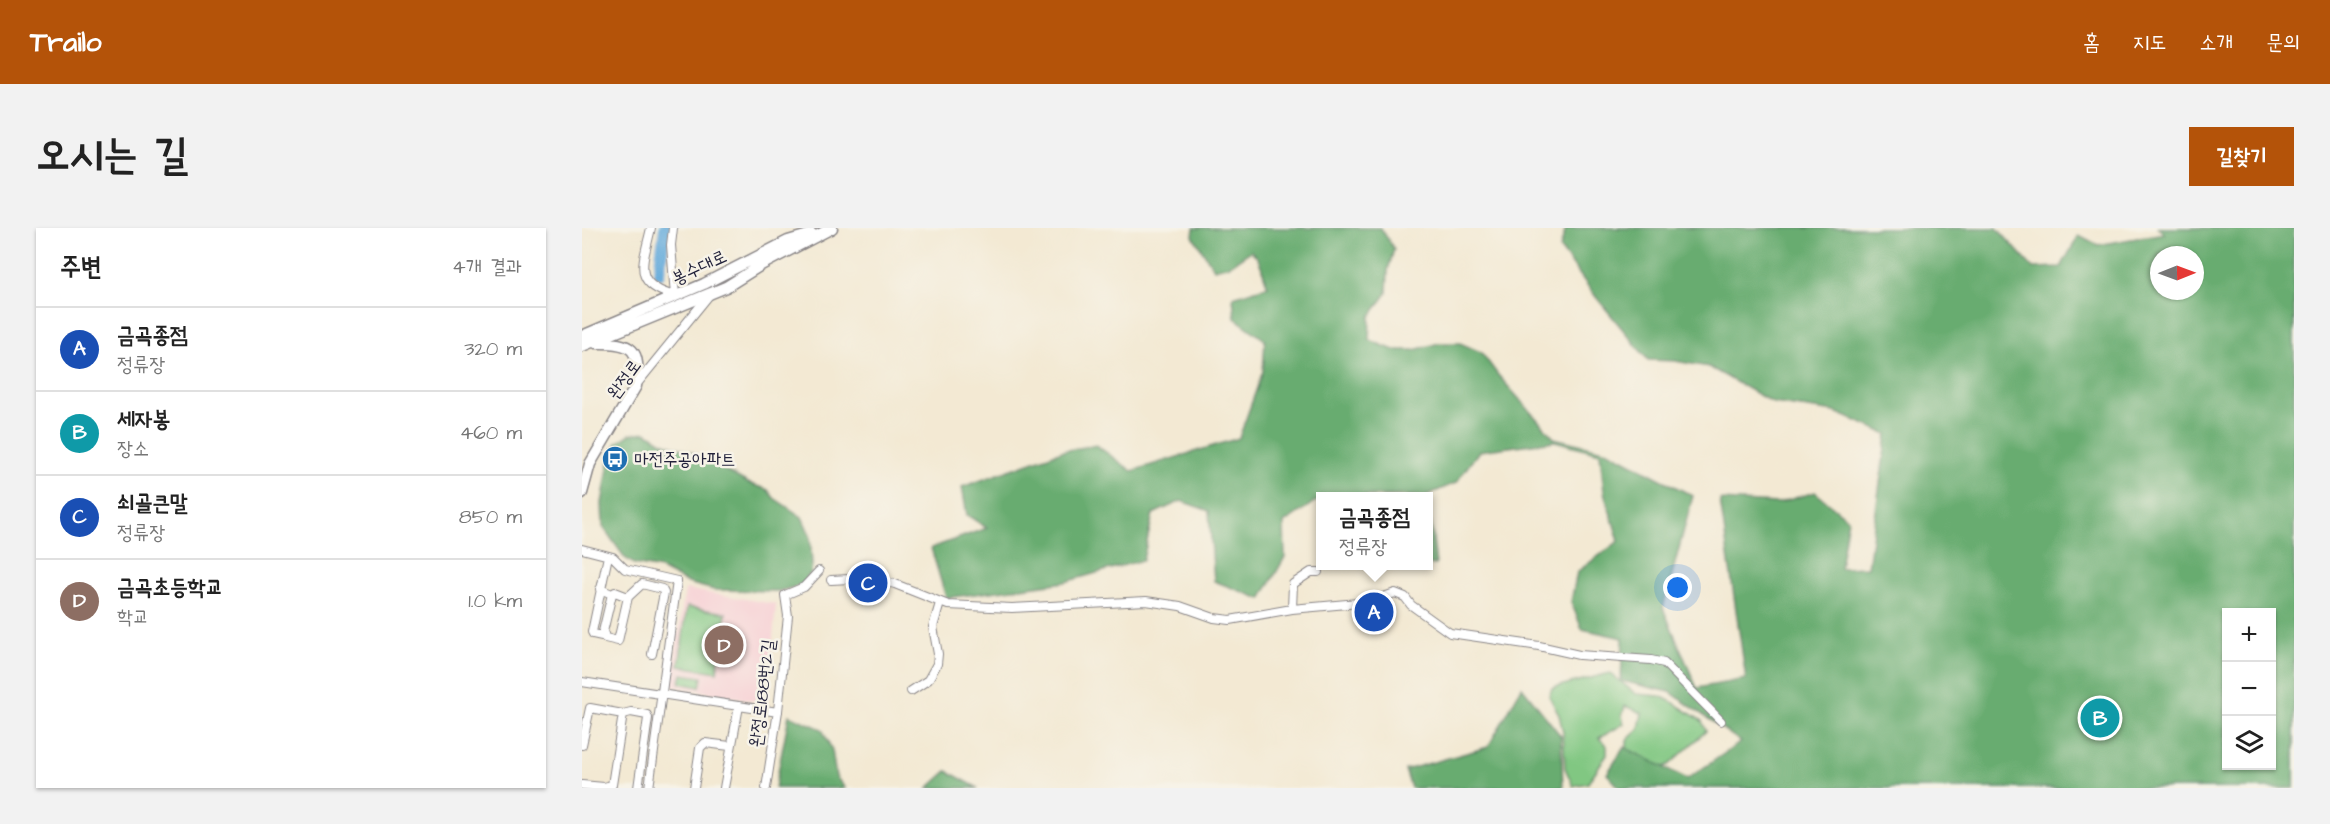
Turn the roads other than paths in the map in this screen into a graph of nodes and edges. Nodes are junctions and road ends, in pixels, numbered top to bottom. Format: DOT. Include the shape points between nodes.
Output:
graph roads {
  1 [pos="651,228"];
  2 [pos="673,228"];
  3 [pos="831,228"];
  4 [pos="747,263"];
  5 [pos="710,294"];
  6 [pos="675,296"];
  7 [pos="657,304"];
  8 [pos="659,316"];
  9 [pos="584,342"];
  10 [pos="636,386"];
  11 [pos="582,493"];
  12 [pos="582,549"];
  13 [pos="608,556"];
  14 [pos="819,571"];
  15 [pos="1318,572"];
  16 [pos="831,580"];
  17 [pos="600,589"];
  18 [pos="612,594"];
  19 [pos="628,597"];
  20 [pos="940,603"];
  21 [pos="1292,609"];
  22 [pos="604,634"];
  23 [pos="652,654"];
  24 [pos="582,682"];
  25 [pos="911,691"];
  26 [pos="661,695"];
  27 [pos="739,706"];
  28 [pos="777,712"];
  29 [pos="623,714"];
  30 [pos="1722,720"];
  31 [pos="582,745"];
  32 [pos="730,746"];
  33 [pos="582,785"];
  34 [pos="611,786"];
  35 [pos="638,788"];
  36 [pos="649,788"];
  37 [pos="694,788"];
  38 [pos="724,788"];
  39 [pos="766,788"];
  1 -- 6 [label="street" via="645,278 659,292"];
  2 -- 6 [label="street"];
  3 -- 4 [label="main road, 봉수대로" via="788,242"];
  3 -- 5 [label="main road"];
  4 -- 5 [label="main road"];
  4 -- 6 [label="main road, 봉수대로"];
  5 -- 8 [label="main road, 봉수대로"];
  5 -- 10 [label="street, 완정로"];
  6 -- 7 [label="main road, 봉수대로"];
  7 -- 8 [label="main road" via="662,306"];
  7 -- 9 [label="main road, 봉수대로"];
  8 -- 9 [label="main road, 봉수대로"];
  9 -- 10 [label="main road" via="615,343 634,352 638,362"];
  10 -- 11 [label="main road, 완정로" via="590,464"];
  12 -- 13 [label="street"];
  13 -- 17 [label="street"];
  13 -- 26 [label="street" via="625,568 677,581"];
  14 -- 28 [label="street, 완정로188번2길" via="804,588 784,595 788,616"];
  15 -- 21 [label="street" via="1311,572 1293,584"];
  16 -- 20 [label="street" via="869,578"];
  17 -- 18 [label="street"];
  17 -- 22 [label="street" via="592,632"];
  18 -- 19 [label="street"];
  18 -- 22 [label="street"];
  19 -- 22 [label="street" via="618,641 605,638"];
  19 -- 23 [label="street" via="642,584 664,593"];
  20 -- 21 [label="street" via="1012,608 1146,601 1230,620"];
  20 -- 25 [label="street" via="933,627 937,664 928,680"];
  21 -- 30 [label="street" via="1369,602 1400,594 1450,633 1579,655 1664,663"];
  24 -- 26 [label="street"];
  26 -- 27 [label="street"];
  26 -- 36 [label="street"];
  27 -- 28 [label="street"];
  27 -- 32 [label="street"];
  28 -- 39 [label="street, 완정로188번2길"];
  29 -- 31 [label="street" via="590,708"];
  29 -- 34 [label="street"];
  29 -- 35 [label="street" via="631,712 648,718"];
  32 -- 37 [label="street" via="705,743 700,748"];
  32 -- 38 [label="street"];
  33 -- 34 [label="street"];
}
